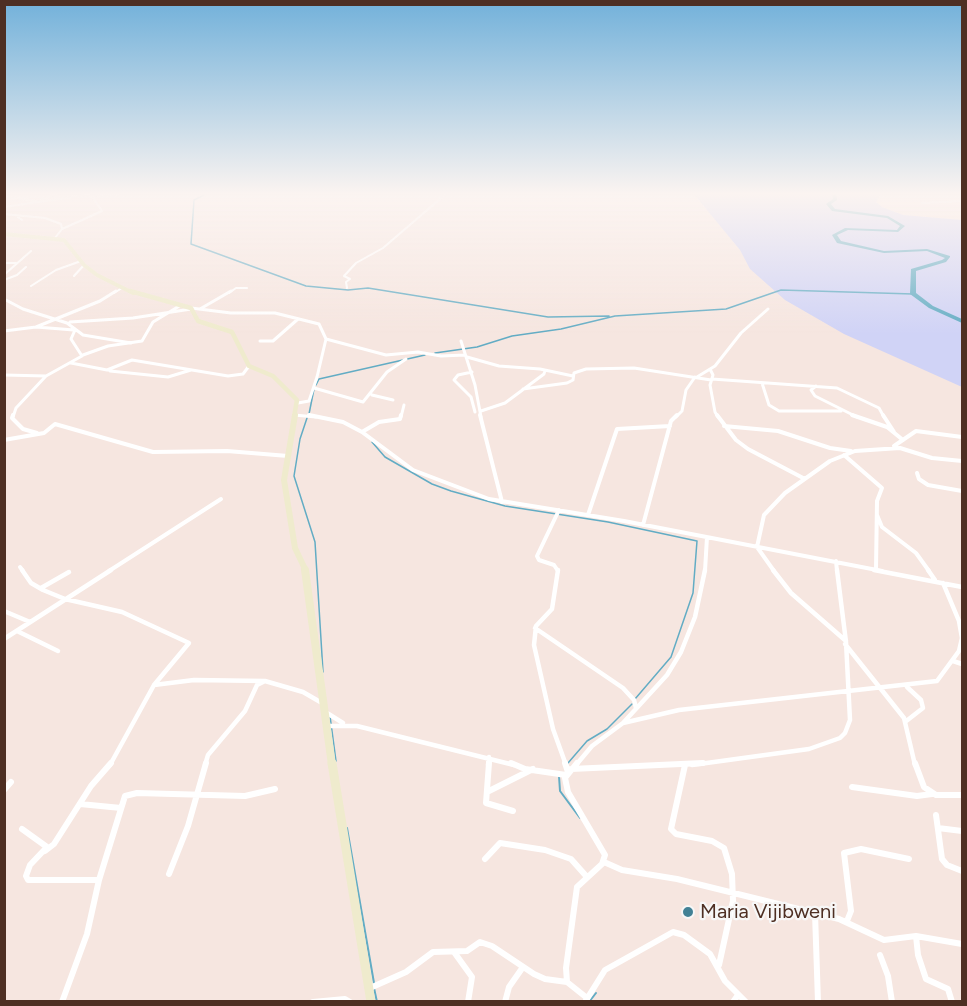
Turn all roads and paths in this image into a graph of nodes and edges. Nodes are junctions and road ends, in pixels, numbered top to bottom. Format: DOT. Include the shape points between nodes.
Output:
graph roads {
  1 [pos="66,240"];
  2 [pos="392,240"];
  3 [pos="31,251"];
  4 [pos="4,263"];
  5 [pos="82,263"];
  6 [pos="16,264"];
  7 [pos="26,267"];
  8 [pos="16,276"];
  9 [pos="74,276"];
  10 [pos="4,280"];
  11 [pos="31,286"];
  12 [pos="122,288"];
  13 [pos="247,288"];
  14 [pos="348,288"];
  15 [pos="6,301"];
  16 [pos="182,305"];
  17 [pos="193,309"];
  18 [pos="768,309"];
  19 [pos="165,314"];
  20 [pos="56,318"];
  21 [pos="298,319"];
  22 [pos="68,322"];
  23 [pos="36,327"];
  24 [pos="75,330"];
  25 [pos="4,332"];
  26 [pos="326,339"];
  27 [pos="260,341"];
  28 [pos="461,341"];
  29 [pos="131,343"];
  30 [pos="83,355"];
  31 [pos="466,356"];
  32 [pos="406,359"];
  33 [pos="71,363"];
  34 [pos="249,366"];
  35 [pos="710,369"];
  36 [pos="192,370"];
  37 [pos="545,370"];
  38 [pos="110,371"];
  39 [pos="472,372"];
  40 [pos="4,375"];
  41 [pos="46,376"];
  42 [pos="573,376"];
  43 [pos="696,377"];
  44 [pos="712,379"];
  45 [pos="762,383"];
  46 [pos="802,385"];
  47 [pos="817,386"];
  48 [pos="314,388"];
  49 [pos="523,389"];
  50 [pos="811,390"];
  51 [pos="372,395"];
  52 [pos="393,400"];
  53 [pos="298,403"];
  54 [pos="404,405"];
  55 [pos="491,409"];
  56 [pos="481,411"];
  57 [pos="475,412"];
  58 [pos="845,412"];
  59 [pos="294,415"];
  60 [pos="481,422"];
  61 [pos="670,426"];
  62 [pos="724,426"];
  63 [pos="362,432"];
  64 [pos="894,432"];
  65 [pos="37,434"];
  66 [pos="963,437"];
  67 [pos="4,440"];
  68 [pos="903,440"];
  69 [pos="893,447"];
  70 [pos="855,451"];
  71 [pos="844,455"];
  72 [pos="288,456"];
  73 [pos="963,461"];
  74 [pos="917,473"];
  75 [pos="805,479"];
  76 [pos="963,492"];
  77 [pos="221,499"];
  78 [pos="502,502"];
  79 [pos="559,510"];
  80 [pos="588,515"];
  81 [pos="877,515"];
  82 [pos="643,525"];
  83 [pos="707,537"];
  84 [pos="757,547"];
  85 [pos="836,561"];
  86 [pos="20,567"];
  87 [pos="876,569"];
  88 [pos="69,572"];
  89 [pos="936,581"];
  90 [pos="943,582"];
  91 [pos="963,587"];
  92 [pos="41,588"];
  93 [pos="65,599"];
  94 [pos="4,611"];
  95 [pos="30,622"];
  96 [pos="535,628"];
  97 [pos="962,631"];
  98 [pos="17,632"];
  99 [pos="4,639"];
  100 [pos="846,643"];
  101 [pos="58,651"];
  102 [pos="953,660"];
  103 [pos="963,664"];
  104 [pos="266,681"];
  105 [pos="154,686"];
  106 [pos="906,686"];
  107 [pos="881,690"];
  108 [pos="848,693"];
  109 [pos="629,694"];
  110 [pos="645,699"];
  111 [pos="322,707"];
  112 [pos="636,708"];
  113 [pos="905,722"];
  114 [pos="623,723"];
  115 [pos="347,725"];
  116 [pos="326,726"];
  117 [pos="489,757"];
  118 [pos="685,765"];
  119 [pos="533,769"];
  120 [pos="568,772"];
  121 [pos="11,782"];
  122 [pos="852,787"];
  123 [pos="275,789"];
  124 [pos="4,790"];
  125 [pos="487,792"];
  126 [pos="933,794"];
  127 [pos="198,795"];
  128 [pos="963,795"];
  129 [pos="80,804"];
  130 [pos="121,808"];
  131 [pos="513,811"];
  132 [pos="936,815"];
  133 [pos="938,828"];
  134 [pos="22,829"];
  135 [pos="963,831"];
  136 [pos="45,851"];
  137 [pos="485,859"];
  138 [pos="909,859"];
  139 [pos="604,862"];
  140 [pos="963,871"];
  141 [pos="169,874"];
  142 [pos="587,877"];
  143 [pos="99,880"];
  144 [pos="733,894"];
  145 [pos="815,913"];
  146 [pos="847,921"];
  147 [pos="916,936"];
  148 [pos="963,944"];
  149 [pos="454,952"];
  150 [pos="880,955"];
  151 [pos="719,965"];
  152 [pos="523,967"];
  153 [pos="567,982"];
  154 [pos="369,988"];
  155 [pos="738,995"];
  156 [pos="586,1000"];
  157 [pos="62,1002"];
  158 [pos="313,1002"];
  159 [pos="350,1002"];
  160 [pos="371,1002"];
  161 [pos="468,1002"];
  162 [pos="505,1002"];
  163 [pos="733,1002"];
  164 [pos="746,1002"];
  165 [pos="818,1002"];
  166 [pos="892,1002"];
  167 [pos="952,1002"];
  1 -- 5 [label="street"];
  2 -- 14 [label="street" via="356,263 344,276 350,279 346,282"];
  3 -- 6 [label="street"];
  4 -- 6 [label="street"];
  5 -- 9 [label="street"];
  5 -- 11 [label="street" via="54,271"];
  5 -- 12 [label="street"];
  6 -- 8 [label="street" via="4,274"];
  7 -- 8 [label="street"];
  8 -- 10 [label="street"];
  12 -- 16 [label="street"];
  12 -- 20 [label="street"];
  13 -- 17 [label="street" via="236,288 211,305"];
  15 -- 20 [label="street"];
  16 -- 17 [label="street"];
  16 -- 19 [label="street"];
  17 -- 19 [label="street"];
  17 -- 21 [label="street" via="275,313"];
  17 -- 34 [label="street" via="198,321 232,332"];
  18 -- 35 [label="street"];
  19 -- 22 [label="street"];
  19 -- 29 [label="street" via="151,324 142,341"];
  20 -- 22 [label="street"];
  20 -- 23 [label="street"];
  21 -- 26 [label="street" via="319,324"];
  21 -- 27 [label="street" via="273,341"];
  22 -- 24 [label="street"];
  23 -- 24 [label="street"];
  23 -- 25 [label="street"];
  24 -- 29 [label="street"];
  24 -- 30 [label="street" via="71,339"];
  26 -- 31 [label="street" via="386,355 417,352"];
  26 -- 48 [label="street"];
  28 -- 31 [label="street"];
  29 -- 30 [label="street"];
  30 -- 33 [label="street"];
  31 -- 37 [label="street" via="499,366"];
  31 -- 39 [label="street"];
  32 -- 51 [label="street" via="387,372"];
  33 -- 36 [label="street" via="107,370 132,360"];
  33 -- 41 [label="street"];
  34 -- 36 [label="street" via="246,373 230,376"];
  34 -- 53 [label="street" via="273,376"];
  35 -- 43 [label="street"];
  35 -- 44 [label="street"];
  36 -- 38 [label="street" via="168,377"];
  37 -- 42 [label="street"];
  37 -- 49 [label="street"];
  39 -- 56 [label="street"];
  39 -- 57 [label="street" via="454,380 474,401"];
  40 -- 41 [label="street"];
  41 -- 65 [label="street" via="16,408 12,418 22,429"];
  42 -- 43 [label="street" via="583,369 625,367"];
  42 -- 49 [label="street" via="565,384"];
  43 -- 44 [label="street"];
  43 -- 61 [label="street" via="686,390 682,411"];
  44 -- 45 [label="street"];
  44 -- 62 [label="street" via="715,412"];
  45 -- 46 [label="street"];
  45 -- 58 [label="street" via="769,405 779,411"];
  46 -- 47 [label="street"];
  46 -- 50 [label="street"];
  47 -- 50 [label="street"];
  47 -- 64 [label="street" via="837,388 875,405"];
  48 -- 51 [label="street" via="361,402"];
  48 -- 53 [label="street" via="309,401"];
  49 -- 55 [label="street"];
  50 -- 58 [label="street"];
  51 -- 52 [label="street"];
  53 -- 59 [label="street"];
  54 -- 63 [label="street" via="400,418 379,422"];
  55 -- 56 [label="street"];
  55 -- 60 [label="street"];
  56 -- 60 [label="street"];
  58 -- 64 [label="street"];
  59 -- 63 [label="street" via="335,419"];
  59 -- 72 [label="street"];
  60 -- 78 [label="street"];
  61 -- 80 [label="street" via="617,429"];
  61 -- 82 [label="street"];
  62 -- 70 [label="street" via="778,431 830,448"];
  62 -- 75 [label="street" via="744,447"];
  63 -- 78 [label="street" via="413,470"];
  64 -- 68 [label="street"];
  65 -- 67 [label="street"];
  65 -- 72 [label="street" via="47,432 55,424 153,452 227,451"];
  66 -- 68 [label="street" via="918,430"];
  68 -- 69 [label="street"];
  69 -- 70 [label="street"];
  69 -- 73 [label="street" via="932,458"];
  70 -- 71 [label="street"];
  71 -- 75 [label="street"];
  71 -- 81 [label="street" via="882,487"];
  72 -- 111 [label="street" via="284,480 295,548 306,571 312,605"];
  74 -- 76 [label="street" via="928,485"];
  75 -- 84 [label="street" via="764,514"];
  77 -- 93 [label="street"];
  78 -- 79 [label="street"];
  79 -- 80 [label="street"];
  79 -- 96 [label="street" via="537,556 558,570 556,596 552,609"];
  80 -- 82 [label="street"];
  81 -- 87 [label="street"];
  81 -- 89 [label="street" via="882,527 916,553"];
  82 -- 83 [label="street"];
  83 -- 84 [label="street"];
  83 -- 110 [label="street" via="704,580 687,639 668,675"];
  84 -- 85 [label="street"];
  84 -- 100 [label="street" via="791,594"];
  85 -- 87 [label="street"];
  85 -- 100 [label="street"];
  86 -- 92 [label="street" via="30,583"];
  87 -- 89 [label="street"];
  88 -- 92 [label="street"];
  89 -- 90 [label="street"];
  90 -- 91 [label="street"];
  90 -- 97 [label="street"];
  92 -- 93 [label="street"];
  93 -- 95 [label="street"];
  93 -- 105 [label="street" via="122,612 189,643"];
  94 -- 95 [label="street"];
  95 -- 98 [label="street"];
  96 -- 109 [label="street"];
  96 -- 120 [label="street" via="536,661"];
  97 -- 102 [label="street" via="962,643"];
  98 -- 99 [label="street"];
  98 -- 101 [label="street"];
  100 -- 107 [label="street"];
  100 -- 108 [label="street"];
  102 -- 103 [label="street"];
  102 -- 106 [label="street" via="937,681"];
  104 -- 105 [label="street" via="194,680"];
  104 -- 111 [label="street" via="303,692"];
  104 -- 127 [label="street" via="257,685 242,715 210,751"];
  105 -- 129 [label="street" via="110,765"];
  106 -- 107 [label="street"];
  106 -- 113 [label="street" via="921,700 923,708"];
  107 -- 108 [label="street"];
  107 -- 113 [label="street" via="900,710"];
  108 -- 114 [label="street" via="679,710"];
  108 -- 118 [label="street" via="848,728 834,741"];
  109 -- 110 [label="street"];
  109 -- 112 [label="street"];
  110 -- 112 [label="street"];
  111 -- 115 [label="street"];
  111 -- 116 [label="street"];
  112 -- 114 [label="street"];
  113 -- 126 [label="street" via="916,772"];
  114 -- 120 [label="street" via="592,746"];
  115 -- 116 [label="street"];
  115 -- 117 [label="street"];
  116 -- 154 [label="street"];
  117 -- 119 [label="street"];
  117 -- 125 [label="street"];
  118 -- 120 [label="street"];
  118 -- 144 [label="street" via="671,829 676,834 711,841 724,848"];
  119 -- 120 [label="street"];
  119 -- 125 [label="street"];
  120 -- 139 [label="street" via="568,792 603,849"];
  121 -- 124 [label="street"];
  122 -- 126 [label="street" via="917,796"];
  123 -- 127 [label="street" via="245,796"];
  125 -- 131 [label="street" via="488,804"];
  126 -- 128 [label="street"];
  127 -- 130 [label="street" via="132,793 125,796"];
  127 -- 141 [label="street"];
  129 -- 130 [label="street"];
  129 -- 136 [label="street" via="55,843"];
  130 -- 143 [label="street"];
  132 -- 133 [label="street"];
  133 -- 135 [label="street"];
  133 -- 140 [label="street" via="944,863"];
  134 -- 136 [label="street" via="47,846"];
  136 -- 143 [label="street" via="27,870 30,881"];
  137 -- 142 [label="street" via="501,843 545,850 571,859"];
  138 -- 146 [label="street" via="861,849 844,853 850,883"];
  139 -- 142 [label="street"];
  139 -- 144 [label="street" via="622,870 664,876"];
  142 -- 153 [label="street" via="577,887"];
  143 -- 157 [label="street" via="87,934"];
  144 -- 145 [label="street"];
  144 -- 151 [label="street"];
  145 -- 146 [label="street"];
  145 -- 165 [label="street"];
  146 -- 147 [label="street" via="884,940"];
  147 -- 148 [label="street"];
  147 -- 167 [label="street" via="926,979 948,989"];
  149 -- 152 [label="street" via="467,951 482,942"];
  149 -- 154 [label="street" via="434,952 406,972"];
  149 -- 161 [label="street" via="472,976"];
  150 -- 166 [label="street"];
  151 -- 155 [label="street" via="725,981"];
  151 -- 156 [label="street" via="700,945 669,932 605,970"];
  152 -- 153 [label="street" via="545,979"];
  152 -- 162 [label="street" via="509,987"];
  153 -- 156 [label="street"];
  154 -- 160 [label="street"];
  155 -- 163 [label="street"];
  155 -- 164 [label="street"];
  158 -- 159 [label="street"];
}
